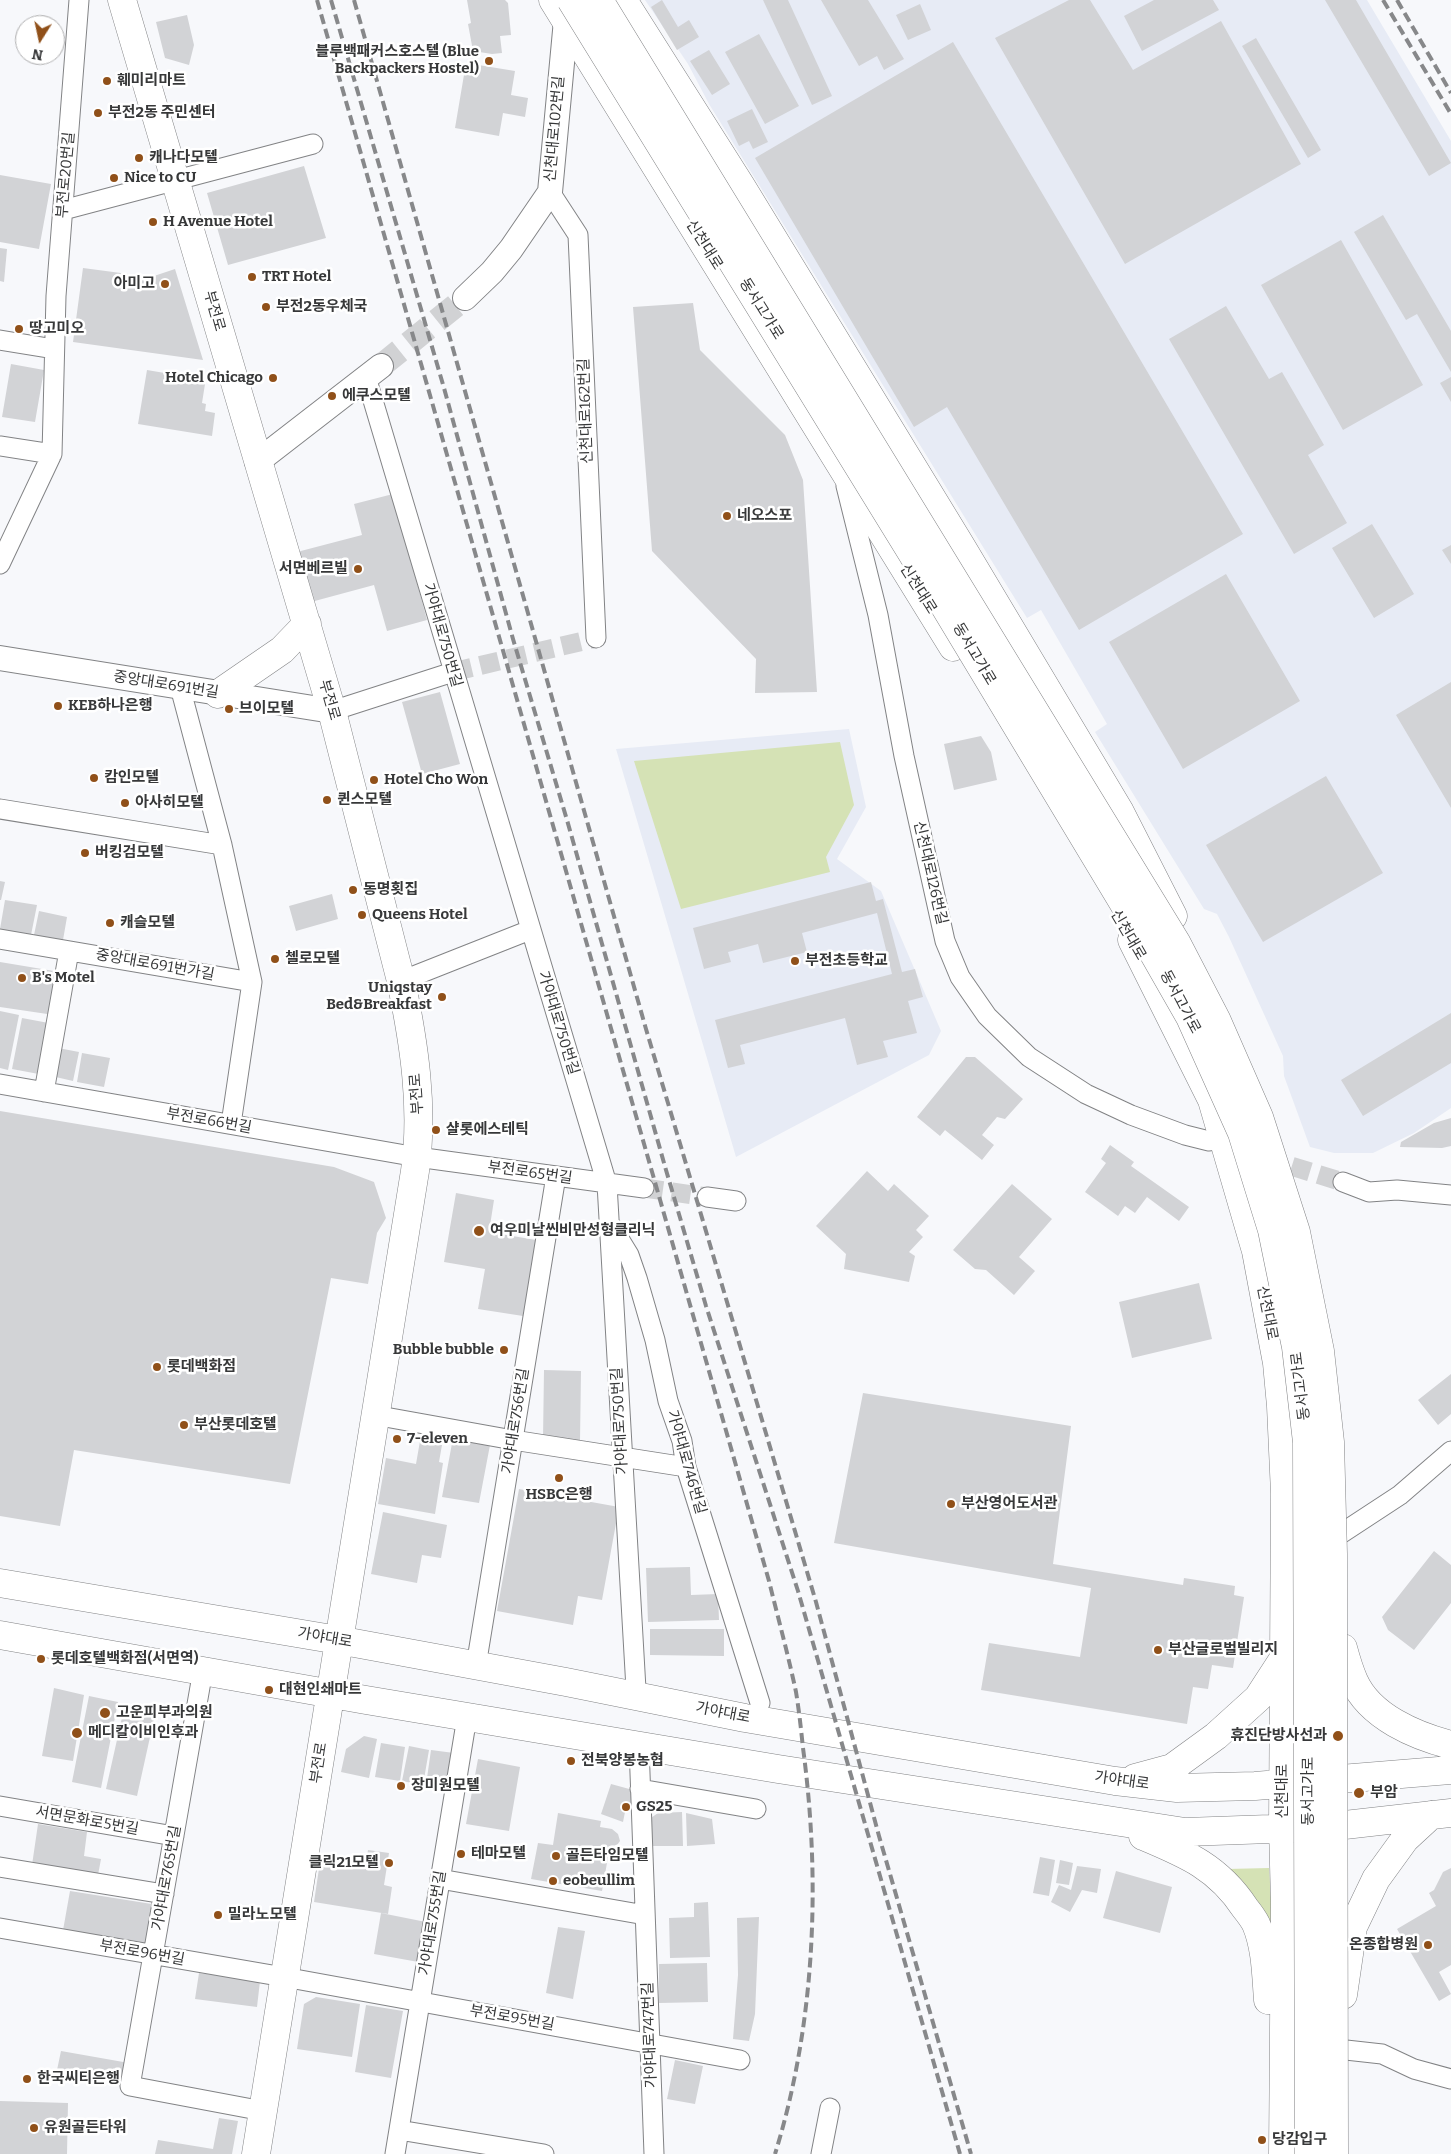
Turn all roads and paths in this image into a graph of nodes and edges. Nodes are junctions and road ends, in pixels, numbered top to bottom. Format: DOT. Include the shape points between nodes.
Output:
graph roads {
  1 [pos="79,0"];
  2 [pos="122,0"];
  3 [pos="599,0"];
  4 [pos="622,0"];
  5 [pos="564,5"];
  6 [pos="313,144"];
  7 [pos="175,180"];
  8 [pos="550,192"];
  9 [pos="63,210"];
  10 [pos="465,298"];
  11 [pos="0,340"];
  12 [pos="54,349"];
  13 [pos="374,372"];
  14 [pos="0,446"];
  15 [pos="52,454"];
  16 [pos="257,462"];
  17 [pos="842,468"];
  18 [pos="2,554"];
  19 [pos="307,624"];
  20 [pos="596,638"];
  21 [pos="0,658"];
  22 [pos="453,672"];
  23 [pos="180,687"];
  24 [pos="218,694"];
  25 [pos="332,711"];
  26 [pos="0,810"];
  27 [pos="222,845"];
  28 [pos="530,930"];
  29 [pos="0,939"];
  30 [pos="63,950"];
  31 [pos="401,980"];
  32 [pos="252,982"];
  33 [pos="0,1084"];
  34 [pos="44,1092"];
  35 [pos="231,1124"];
  36 [pos="1209,1141"];
  37 [pos="417,1157"];
  38 [pos="556,1176"];
  39 [pos="1343,1182"];
  40 [pos="607,1184"];
  41 [pos="644,1188"];
  42 [pos="1451,1195"];
  43 [pos="707,1197"];
  44 [pos="736,1201"];
  45 [pos="609,1222"];
  46 [pos="374,1415"];
  47 [pos="513,1440"];
  48 [pos="1451,1451"];
  49 [pos="622,1458"];
  50 [pos="686,1467"];
  51 [pos="1339,1535"];
  52 [pos="0,1583"];
  53 [pos="0,1636"];
  54 [pos="338,1640"];
  55 [pos="1343,1648"];
  56 [pos="1284,1658"];
  57 [pos="476,1666"];
  58 [pos="203,1670"];
  59 [pos="564,1682"];
  60 [pos="636,1689"];
  61 [pos="330,1694"];
  62 [pos="760,1703"];
  63 [pos="467,1717"];
  64 [pos="1451,1745"];
  65 [pos="649,1747"];
  66 [pos="1451,1770"];
  67 [pos="1342,1780"];
  68 [pos="1115,1781"];
  69 [pos="1283,1785"];
  70 [pos="640,1790"];
  71 [pos="0,1806"];
  72 [pos="756,1809"];
  73 [pos="1441,1814"];
  74 [pos="1099,1818"];
  75 [pos="1342,1825"];
  76 [pos="1283,1827"];
  77 [pos="174,1836"];
  78 [pos="0,1867"];
  79 [pos="440,1879"];
  80 [pos="164,1894"];
  81 [pos="645,1915"];
  82 [pos="0,1928"];
  83 [pos="153,1955"];
  84 [pos="284,1977"];
  85 [pos="1343,1995"];
  86 [pos="420,2002"];
  87 [pos="650,2044"];
  88 [pos="1346,2050"];
  89 [pos="740,2060"];
  90 [pos="1451,2079"];
  91 [pos="1284,2096"];
  92 [pos="830,2108"];
  93 [pos="263,2111"];
  94 [pos="399,2130"];
  95 [pos="256,2154"];
  96 [pos="395,2154"];
  97 [pos="544,2154"];
  98 [pos="654,2154"];
  99 [pos="821,2154"];
  100 [pos="1284,2154"];
  101 [pos="1309,2154"];
  102 [pos="1334,2154"];
  103 [pos="1345,2154"];
  1 -- 9 [label="street, 부전로20번길"];
  2 -- 7 [label="main road, 부전로"];
  3 -- 102 [label="main road, 동서고가로, bridge" via="1176,942 1259,1117 1296,1232 1320,1351 1330,1442"];
  4 -- 51 [label="main road" via="741,186 1120,812 1254,1077 1282,1150 1306,1228 1322,1304 1335,1402"];
  5 -- 8 [label="street, 신천대로102번길"];
  5 -- 17 [label="main road, 신천대로"];
  5 -- 101 [label="main road, 동서고가로, bridge" via="942,602 1150,947 1190,1017 1242,1133 1272,1230 1292,1327 1307,1442"];
  6 -- 7 [label="street"];
  7 -- 9 [label="street"];
  7 -- 16 [label="main road, 부전로"];
  8 -- 10 [label="street, 신천대로102번길" via="492,272"];
  8 -- 20 [label="street, 신천대로162번길" via="578,235"];
  9 -- 12 [label="street, 부전로20번길"];
  11 -- 12 [label="street"];
  12 -- 15 [label="street, 부전로20번길"];
  13 -- 16 [label="street"];
  13 -- 22 [label="street, 가야대로750번길"];
  14 -- 15 [label="street"];
  15 -- 18 [label="street, 부전로20번길"];
  16 -- 19 [label="main road, 부전로"];
  17 -- 36 [label="street, 신천대로126번길" via="878,615 904,756 945,940 960,977 987,1016 1029,1057 1086,1094 1184,1135"];
  17 -- 56 [label="main road, 신천대로" via="1139,952 1212,1100 1256,1251 1277,1363 1285,1493"];
  19 -- 24 [label="main road" via="282,650"];
  19 -- 25 [label="main road, 부전로"];
  21 -- 23 [label="street, 중앙대로691번길"];
  22 -- 25 [label="street"];
  22 -- 28 [label="street, 가야대로750번길"];
  23 -- 24 [label="street, 중앙대로691번길"];
  23 -- 27 [label="street"];
  24 -- 25 [label="street, 중앙대로691번길"];
  25 -- 31 [label="main road, 부전로"];
  26 -- 27 [label="street"];
  27 -- 32 [label="street"];
  28 -- 31 [label="street"];
  28 -- 40 [label="street, 가야대로750번길"];
  29 -- 30 [label="street, 중앙대로691번가길"];
  30 -- 32 [label="street, 중앙대로691번가길"];
  30 -- 34 [label="street"];
  31 -- 37 [label="main road, 부전로" via="410,1025 419,1109"];
  32 -- 35 [label="street"];
  33 -- 34 [label="street, 부전로66번길"];
  34 -- 35 [label="street, 부전로66번길"];
  35 -- 37 [label="street, 부전로66번길"];
  37 -- 38 [label="street, 부전로65번길"];
  37 -- 46 [label="main road, 부전로"];
  38 -- 40 [label="street, 부전로65번길"];
  38 -- 47 [label="street, 가야대로756번길"];
  39 -- 42 [label="street" via="1369,1192 1396,1190"];
  40 -- 41 [label="street, 부전로65번길"];
  40 -- 45 [label="street, 가야대로750번길"];
  43 -- 44 [label="street"];
  45 -- 49 [label="street, 가야대로750번길"];
  45 -- 50 [label="street, 가야대로746번길" via="629,1255 637,1278 668,1401 682,1441"];
  46 -- 47 [label="street"];
  46 -- 54 [label="main road, 부전로"];
  47 -- 49 [label="street"];
  47 -- 57 [label="street, 가야대로756번길"];
  48 -- 51 [label="street" via="1400,1495"];
  49 -- 50 [label="street"];
  49 -- 60 [label="street, 가야대로750번길"];
  50 -- 62 [label="street, 가야대로746번길"];
  51 -- 55 [label="main road"];
  52 -- 54 [label="main road, 가야대로"];
  53 -- 58 [label="main road"];
  54 -- 57 [label="main road, 가야대로"];
  54 -- 61 [label="main road, 부전로"];
  55 -- 64 [label="main road" via="1354,1682 1368,1701 1406,1729"];
  55 -- 67 [label="main road"];
  56 -- 68 [label="main road" via="1258,1698 1216,1736 1172,1768"];
  56 -- 69 [label="main road, 신천대로"];
  57 -- 59 [label="main road, 가야대로"];
  58 -- 61 [label="main road"];
  58 -- 77 [label="street, 가야대로765번길"];
  59 -- 60 [label="main road"];
  59 -- 68 [label="main road, 가야대로" via="745,1718"];
  60 -- 62 [label="main road"];
  61 -- 63 [label="main road"];
  61 -- 84 [label="main road, 부전로"];
  62 -- 68 [label="main road" via="909,1729 1011,1752"];
  63 -- 65 [label="main road"];
  63 -- 79 [label="street, 가야대로755번길"];
  65 -- 70 [label="street, 가야대로747번길"];
  65 -- 74 [label="main road" via="748,1776 831,1792 901,1802"];
  66 -- 67 [label="main road, 가야대로"];
  67 -- 69 [label="main road, 가야대로"];
  67 -- 75 [label="main road"];
  68 -- 69 [label="main road, 가야대로" via="1176,1788"];
  69 -- 76 [label="main road, 신천대로"];
  70 -- 72 [label="street"];
  70 -- 81 [label="street, 가야대로747번길"];
  71 -- 77 [label="street, 서면문화로5번길"];
  73 -- 75 [label="main road"];
  73 -- 85 [label="main road" via="1405,1839 1376,1879 1353,1926"];
  74 -- 76 [label="main road" via="1185,1832"];
  74 -- 91 [label="main road" via="1180,1851 1209,1868 1236,1894 1256,1923 1265,1958 1273,2053"];
  75 -- 76 [label="main road"];
  75 -- 85 [label="main road"];
  76 -- 91 [label="main road, 신천대로"];
  77 -- 80 [label="street, 가야대로765번길"];
  78 -- 80 [label="street"];
  79 -- 81 [label="street"];
  79 -- 86 [label="street, 가야대로755번길"];
  80 -- 83 [label="street, 가야대로765번길"];
  81 -- 87 [label="street, 가야대로747번길"];
  82 -- 83 [label="street, 부전로96번길"];
  83 -- 84 [label="street, 부전로96번길"];
  83 -- 93 [label="street, 가야대로765번길" via="130,2086"];
  84 -- 86 [label="street, 부전로95번길"];
  84 -- 93 [label="main road, 부전로"];
  85 -- 88 [label="main road"];
  86 -- 87 [label="street, 부전로95번길"];
  86 -- 94 [label="street, 가야대로755번길"];
  87 -- 89 [label="street, 부전로95번길"];
  87 -- 98 [label="street, 가야대로747번길"];
  88 -- 90 [label="street" via="1382,2054 1414,2069"];
  88 -- 103 [label="main road"];
  91 -- 100 [label="main road, 신천대로"];
  92 -- 99 [label="street"];
  93 -- 95 [label="main road, 부전로"];
  94 -- 96 [label="street, 가야대로755번길"];
  94 -- 97 [label="street"];
}
